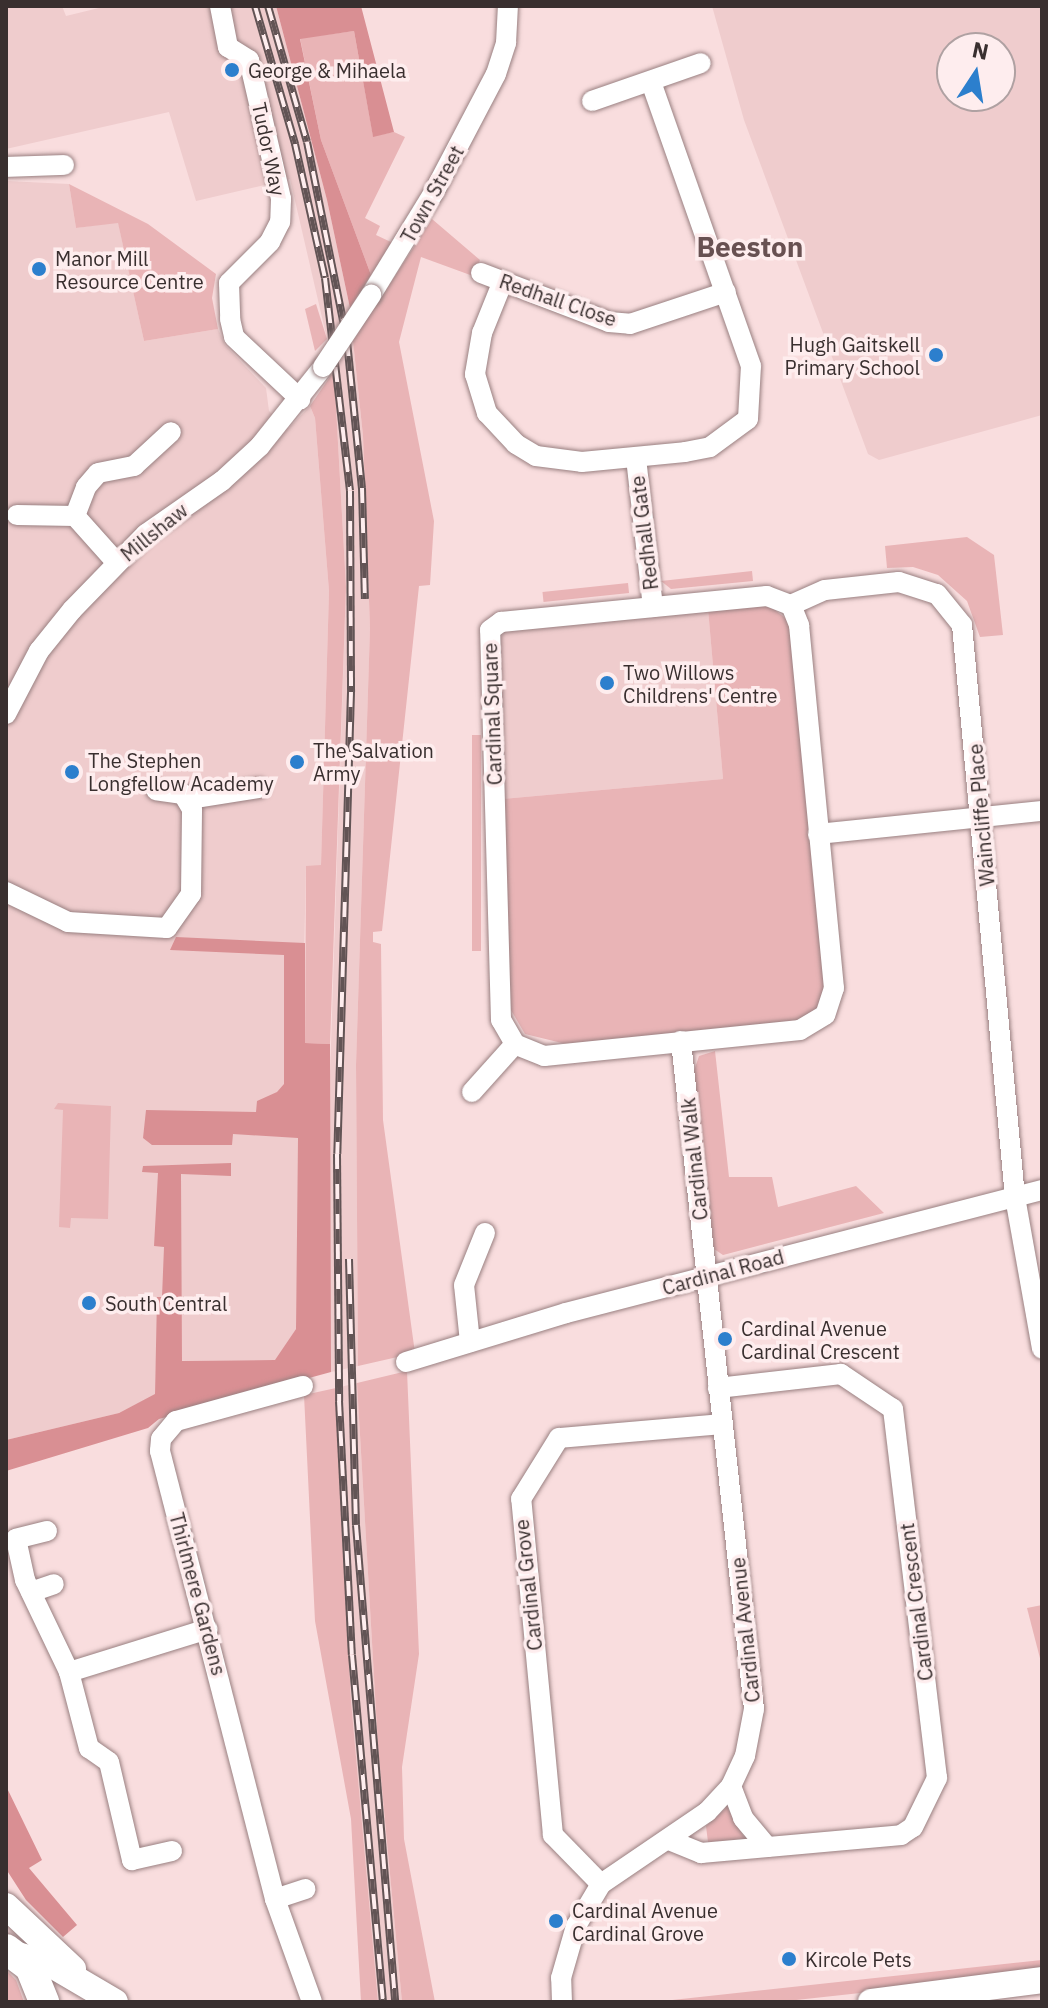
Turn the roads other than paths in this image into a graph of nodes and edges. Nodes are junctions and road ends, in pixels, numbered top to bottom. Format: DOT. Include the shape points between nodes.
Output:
graph roads {
  1 [pos="220,6"];
  2 [pos="508,6"];
  3 [pos="701,63"];
  4 [pos="651,82"];
  5 [pos="592,101"];
  6 [pos="64,165"];
  7 [pos="6,167"];
  8 [pos="481,273"];
  9 [pos="503,281"];
  10 [pos="726,292"];
  11 [pos="323,367"];
  12 [pos="300,399"];
  13 [pos="171,432"];
  14 [pos="636,458"];
  15 [pos="17,515"];
  16 [pos="75,516"];
  17 [pos="117,563"];
  18 [pos="791,605"];
  19 [pos="653,607"];
  20 [pos="6,714"];
  21 [pos="259,788"];
  22 [pos="156,790"];
  23 [pos="189,799"];
  24 [pos="1042,811"];
  25 [pos="981,817"];
  26 [pos="818,834"];
  27 [pos="6,892"];
  28 [pos="681,1041"];
  29 [pos="515,1044"];
  30 [pos="472,1092"];
  31 [pos="1042,1190"];
  32 [pos="1015,1197"];
  33 [pos="485,1233"];
  34 [pos="706,1277"];
  35 [pos="470,1342"];
  36 [pos="1042,1349"];
  37 [pos="406,1362"];
  38 [pos="303,1386"];
  39 [pos="718,1388"];
  40 [pos="721,1424"];
  41 [pos="47,1531"];
  42 [pos="54,1584"];
  43 [pos="31,1592"];
  44 [pos="208,1629"];
  45 [pos="69,1672"];
  46 [pos="731,1786"];
  47 [pos="669,1840"];
  48 [pos="767,1847"];
  49 [pos="172,1851"];
  50 [pos="601,1884"];
  51 [pos="305,1889"];
  52 [pos="275,1899"];
  53 [pos="6,1906"];
  54 [pos="10,1952"];
  55 [pos="1042,1980"];
  56 [pos="83,1982"];
  57 [pos="1011,1987"];
  58 [pos="1042,1999"];
  59 [pos="44,2002"];
  60 [pos="115,2002"];
  61 [pos="312,2002"];
  62 [pos="562,2002"];
  63 [pos="871,2002"];
  1 -- 12 [label="street, Tudor Way" via="228,47 249,60 281,199 280,222 270,242 229,283 230,319 234,337"];
  2 -- 11 [label="street, Town Street, bridge" via="506,43 496,74 434,192"];
  3 -- 4 [label="street"];
  4 -- 5 [label="street"];
  4 -- 10 [label="street"];
  6 -- 7 [label="street"];
  8 -- 9 [label="street, Redhall Close"];
  9 -- 10 [label="street, Redhall Close" via="609,322 630,324"];
  9 -- 14 [label="street" via="477,353 475,374 487,413 516,444 536,456 582,462"];
  10 -- 14 [label="street" via="751,366 748,419 710,447"];
  11 -- 12 [label="street, Millshaw"];
  12 -- 17 [label="street, Millshaw" via="222,481 146,534"];
  13 -- 16 [label="street" via="134,466 98,473"];
  14 -- 19 [label="street, Redhall Gate"];
  15 -- 16 [label="street"];
  16 -- 17 [label="street"];
  17 -- 20 [label="street, Millshaw" via="39,651"];
  18 -- 19 [label="street, Cardinal Square" via="767,596"];
  18 -- 25 [label="street, Waincliffe Place" via="825,590 899,582 937,594 953,609 965,641"];
  18 -- 26 [label="street" via="799,625"];
  19 -- 29 [label="street, Cardinal Square" via="501,622 490,630 501,1020"];
  21 -- 23 [label="street"];
  22 -- 23 [label="street" via="174,790"];
  23 -- 27 [label="street" via="191,894 167,928 68,922"];
  24 -- 25 [label="street"];
  25 -- 26 [label="street"];
  25 -- 32 [label="street, Waincliffe Place"];
  26 -- 28 [label="street" via="834,988 825,1015 800,1030"];
  28 -- 29 [label="street" via="544,1056"];
  28 -- 34 [label="street, Cardinal Walk"];
  29 -- 30 [label="street"];
  31 -- 32 [label="street, Cardinal Road"];
  32 -- 34 [label="street, Cardinal Road"];
  32 -- 36 [label="street, Waincliffe Place"];
  33 -- 35 [label="street" via="464,1285"];
  34 -- 35 [label="street, Cardinal Road"];
  34 -- 39 [label="street, Cardinal Avenue"];
  35 -- 37 [label="street, Cardinal Road"];
  38 -- 44 [label="street, Thirlmere Gardens" via="176,1421 161,1439"];
  39 -- 40 [label="street, Cardinal Avenue"];
  39 -- 48 [label="street, Cardinal Crescent" via="841,1374 893,1409 937,1778 913,1827 901,1835"];
  40 -- 46 [label="street, Cardinal Avenue" via="754,1709 745,1756"];
  40 -- 50 [label="street, Cardinal Grove" via="559,1438 521,1499 553,1835 560,1849"];
  41 -- 43 [label="street" via="16,1539"];
  42 -- 43 [label="street"];
  43 -- 45 [label="street"];
  44 -- 45 [label="street"];
  44 -- 52 [label="street, Thirlmere Gardens"];
  45 -- 49 [label="street" via="89,1748 109,1762 132,1860"];
  46 -- 47 [label="street, Cardinal Avenue"];
  46 -- 48 [label="street" via="743,1818"];
  47 -- 48 [label="street, Cardinal Crescent" via="701,1853"];
  47 -- 50 [label="street, Cardinal Avenue" via="622,1865"];
  50 -- 62 [label="street, Cardinal Avenue" via="576,1926 561,1978"];
  51 -- 52 [label="street"];
  52 -- 61 [label="street, Thirlmere Gardens"];
  53 -- 56 [label="main road"];
  54 -- 56 [label="main road"];
  54 -- 59 [label="highway" via="30,1967"];
  55 -- 57 [label="main road"];
  56 -- 60 [label="main road"];
  57 -- 58 [label="main road"];
  57 -- 63 [label="main road"];
}
